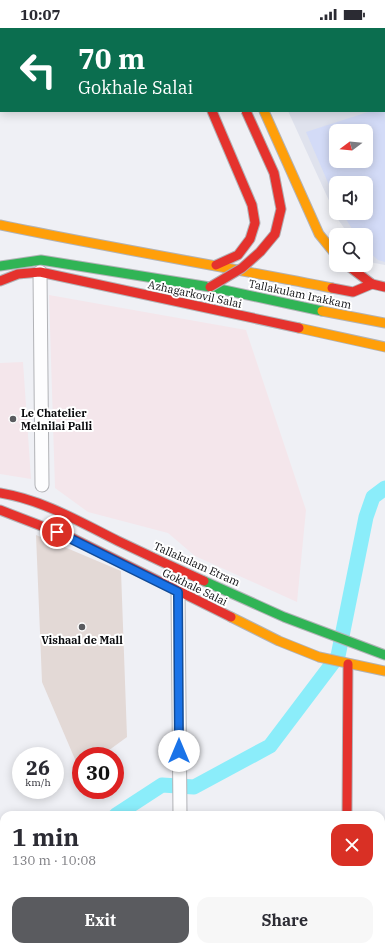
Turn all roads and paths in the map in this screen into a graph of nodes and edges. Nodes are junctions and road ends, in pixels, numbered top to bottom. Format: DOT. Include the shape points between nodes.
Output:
graph roads {
  1 [pos="212,112"];
  2 [pos="246,112"];
  3 [pos="264,112"];
  4 [pos="0,225"];
  5 [pos="329,247"];
  6 [pos="216,265"];
  7 [pos="0,266"];
  8 [pos="40,272"];
  9 [pos="356,272"];
  10 [pos="0,281"];
  11 [pos="372,284"];
  12 [pos="210,287"];
  13 [pos="385,287"];
  14 [pos="385,323"];
  15 [pos="385,348"];
  16 [pos="42,485"];
  17 [pos="0,493"];
  18 [pos="0,510"];
  19 [pos="178,592"];
  20 [pos="385,655"];
  21 [pos="344,663"];
  22 [pos="385,671"];
  23 [pos="180,811"];
  24 [pos="347,811"];
  1 -- 6 [label="main road" via="252,204 255,223 250,239 238,255"];
  2 -- 12 [label="main road, bridge" via="274,173 280,209 275,234 242,268"];
  3 -- 5 [label="main road" via="318,234"];
  4 -- 6 [label="main road" via="91,244"];
  6 -- 11 [label="main road" via="353,292"];
  7 -- 12 [label="main road, Tallakulam Irakkam" via="41,260"];
  8 -- 10 [label="main road, Azhagarkovil Salai" via="18,274"];
  8 -- 15 [label="main road, Azhagarkovil Salai"];
  8 -- 16 [label="street"];
  9 -- 11 [label="main road"];
  11 -- 13 [label="main road"];
  12 -- 14 [label="main road, Tallakulam Irakkam"];
  17 -- 20 [label="main road, Tallakulam Etram" via="57,510 152,558 284,617"];
  18 -- 19 [label="main road, Gokhale Salai" via="70,537"];
  19 -- 21 [label="main road, Gokhale Salai" via="279,641 320,657"];
  19 -- 23 [label="street"];
  21 -- 22 [label="main road, Gokhale Salai"];
  21 -- 24 [label="main road"];
}
